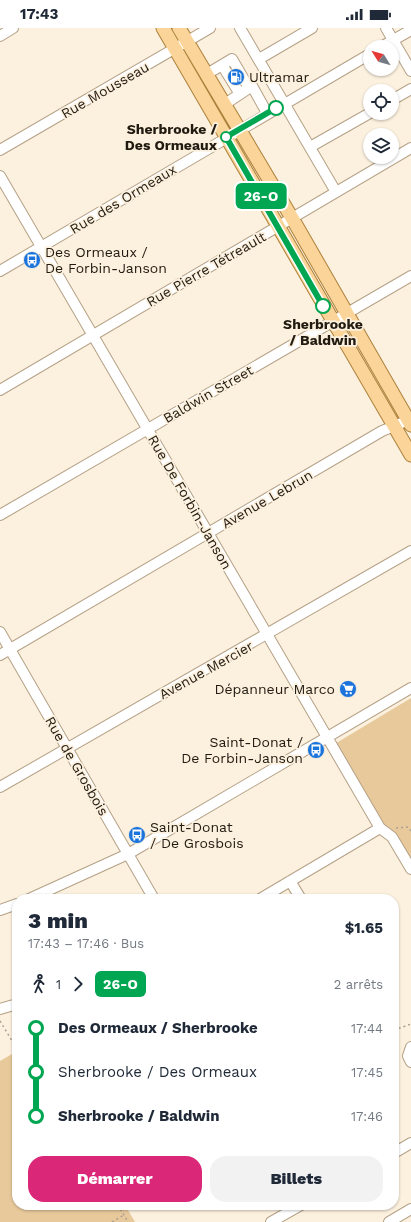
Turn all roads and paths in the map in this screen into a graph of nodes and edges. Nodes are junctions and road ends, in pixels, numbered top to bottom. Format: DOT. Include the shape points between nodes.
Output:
graph roads {
  1 [pos="13,28"];
  2 [pos="163,28"];
  3 [pos="179,28"];
  4 [pos="210,28"];
  5 [pos="240,28"];
  6 [pos="312,28"];
  7 [pos="386,28"];
  8 [pos="411,30"];
  9 [pos="0,36"];
  10 [pos="393,40"];
  11 [pos="187,41"];
  12 [pos="175,49"];
  13 [pos="399,50"];
  14 [pos="363,58"];
  15 [pos="259,59"];
  16 [pos="222,65"];
  17 [pos="411,71"];
  18 [pos="207,74"];
  19 [pos="249,88"];
  20 [pos="411,89"];
  21 [pos="240,94"];
  22 [pos="399,96"];
  23 [pos="284,103"];
  24 [pos="225,104"];
  25 [pos="267,113"];
  26 [pos="363,117"];
  27 [pos="240,129"];
  28 [pos="226,137"];
  29 [pos="310,147"];
  30 [pos="411,148"];
  31 [pos="0,150"];
  32 [pos="0,176"];
  33 [pos="336,192"];
  34 [pos="292,218"];
  35 [pos="278,227"];
  36 [pos="42,247"];
  37 [pos="0,271"];
  38 [pos="411,276"];
  39 [pos="347,314"];
  40 [pos="332,322"];
  41 [pos="93,336"];
  42 [pos="0,390"];
  43 [pos="410,422"];
  44 [pos="394,426"];
  45 [pos="147,429"];
  46 [pos="411,456"];
  47 [pos="0,515"];
  48 [pos="208,533"];
  49 [pos="411,551"];
  50 [pos="0,632"];
  51 [pos="267,635"];
  52 [pos="10,649"];
  53 [pos="0,655"];
  54 [pos="411,688"];
  55 [pos="326,737"];
  56 [pos="67,748"];
  57 [pos="0,787"];
  58 [pos="380,828"];
  59 [pos="128,854"];
  60 [pos="411,870"];
  61 [pos="290,881"];
  62 [pos="53,894"];
  63 [pos="151,894"];
  64 [pos="268,894"];
  65 [pos="298,894"];
  66 [pos="12,906"];
  67 [pos="0,910"];
  68 [pos="12,1005"];
  69 [pos="0,1009"];
  70 [pos="0,1021"];
  71 [pos="411,1024"];
  72 [pos="399,1028"];
  73 [pos="12,1041"];
  74 [pos="411,1047"];
  75 [pos="411,1062"];
  76 [pos="411,1143"];
  77 [pos="399,1149"];
  78 [pos="411,1209"];
  79 [pos="121,1210"];
  80 [pos="292,1210"];
  81 [pos="124,1214"];
  82 [pos="112,1222"];
  83 [pos="128,1222"];
  84 [pos="271,1222"];
  85 [pos="389,1222"];
  1 -- 9 [label="street"];
  2 -- 12 [label="main road"];
  3 -- 11 [label="main road"];
  4 -- 11 [label="street, Rue Mousseau"];
  5 -- 15 [label="street"];
  6 -- 15 [label="street"];
  7 -- 10 [label="street"];
  8 -- 10 [label="street"];
  11 -- 12 [label="street, Rue Mousseau"];
  11 -- 18 [label="main road"];
  12 -- 28 [label="main road"];
  12 -- 31 [label="street, Rue Mousseau"];
  13 -- 17 [label="street"];
  14 -- 23 [label="street, Rue des Ormeaux"];
  15 -- 23 [label="street"];
  16 -- 18 [label="street"];
  16 -- 19 [label="street" via="232,59"];
  16 -- 21 [label="street"];
  18 -- 24 [label="main road"];
  19 -- 21 [label="street"];
  19 -- 25 [label="street" via="252,86"];
  20 -- 22 [label="street"];
  21 -- 24 [label="street"];
  23 -- 25 [label="street, Rue des Ormeaux"];
  23 -- 29 [label="street"];
  24 -- 27 [label="main road"];
  25 -- 27 [label="street, Rue des Ormeaux"];
  26 -- 29 [label="street"];
  27 -- 28 [label="street, Rue des Ormeaux"];
  27 -- 34 [label="main road"];
  28 -- 35 [label="main road"];
  28 -- 36 [label="street, Rue des Ormeaux"];
  29 -- 33 [label="street"];
  30 -- 33 [label="street, Rue Pierre Tétreault"];
  32 -- 36 [label="street, Rue De Forbin-Janson"];
  33 -- 34 [label="street, Rue Pierre Tétreault"];
  34 -- 35 [label="street, Rue Pierre Tétreault"];
  34 -- 39 [label="main road"];
  35 -- 40 [label="main road"];
  35 -- 41 [label="street, Rue Pierre Tétreault"];
  36 -- 37 [label="street, Rue des Ormeaux"];
  36 -- 41 [label="street, Rue De Forbin-Janson"];
  38 -- 39 [label="street"];
  39 -- 40 [label="street, Baldwin Street"];
  39 -- 43 [label="main road"];
  40 -- 44 [label="main road"];
  40 -- 45 [label="street, Baldwin Street"];
  41 -- 42 [label="street, Rue Pierre Tétreault"];
  41 -- 45 [label="street, Rue De Forbin-Janson"];
  43 -- 44 [label="street, Avenue Lebrun"];
  44 -- 46 [label="main road"];
  44 -- 48 [label="street, Avenue Lebrun"];
  45 -- 47 [label="street, Baldwin Street"];
  45 -- 48 [label="street, Rue De Forbin-Janson"];
  48 -- 51 [label="street, Rue De Forbin-Janson"];
  48 -- 52 [label="street, Avenue Lebrun"];
  49 -- 51 [label="street, Avenue Mercier"];
  50 -- 52 [label="street, Rue de Grosbois"];
  51 -- 55 [label="street, Rue De Forbin-Janson"];
  51 -- 56 [label="street, Avenue Mercier"];
  52 -- 53 [label="street, Avenue Lebrun"];
  52 -- 56 [label="street, Rue de Grosbois"];
  54 -- 55 [label="street"];
  55 -- 58 [label="street, Rue De Forbin-Janson"];
  55 -- 59 [label="street"];
  56 -- 57 [label="street, Avenue Mercier"];
  56 -- 59 [label="street, Rue de Grosbois"];
  58 -- 60 [label="street, Rue De Forbin-Janson" via="392,837"];
  58 -- 61 [label="street"];
  59 -- 62 [label="street"];
  59 -- 63 [label="street, Rue de Grosbois"];
  61 -- 64 [label="street"];
  61 -- 65 [label="street"];
  66 -- 67 [label="street"];
  68 -- 69 [label="street"];
  70 -- 73 [label="path"];
  71 -- 72 [label="path"];
  74 -- 75 [label="street" via="408,1056"];
  76 -- 77 [label="street"];
  78 -- 85 [label="street"];
  79 -- 81 [label="path"];
  80 -- 84 [label="street"];
  81 -- 82 [label="path"];
  81 -- 83 [label="path"];
}
